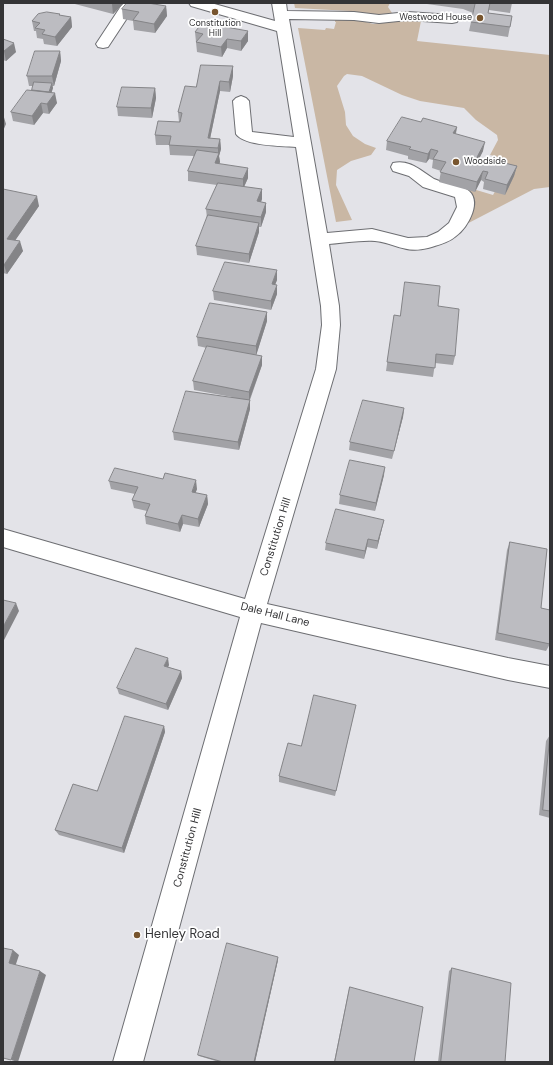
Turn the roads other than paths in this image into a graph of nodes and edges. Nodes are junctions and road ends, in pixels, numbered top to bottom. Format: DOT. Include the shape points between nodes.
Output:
graph roads {
  1 [pos="130,3"];
  2 [pos="196,3"];
  3 [pos="413,10"];
  4 [pos="281,16"];
  5 [pos="452,19"];
  6 [pos="103,44"];
  7 [pos="241,101"];
  8 [pos="303,143"];
  9 [pos="399,167"];
  10 [pos="320,239"];
  11 [pos="3,538"];
  12 [pos="253,611"];
  13 [pos="550,676"];
  14 [pos="128,1062"];
  1 -- 6 [label="street"];
  2 -- 4 [label="street"];
  3 -- 4 [label="street" via="379,20 348,16"];
  3 -- 5 [label="street"];
  4 -- 8 [label="street, Constitution Hill"];
  7 -- 8 [label="street" via="244,134 250,137"];
  8 -- 10 [label="street, Constitution Hill"];
  9 -- 10 [label="street" via="415,172 430,183 461,194 466,204 454,229 440,238 418,244 408,244 374,235"];
  10 -- 12 [label="street, Constitution Hill" via="331,325 326,370"];
  11 -- 12 [label="street, Dale Hall Lane"];
  12 -- 13 [label="street, Dale Hall Lane" via="508,669"];
  12 -- 14 [label="street, Constitution Hill"];
}
